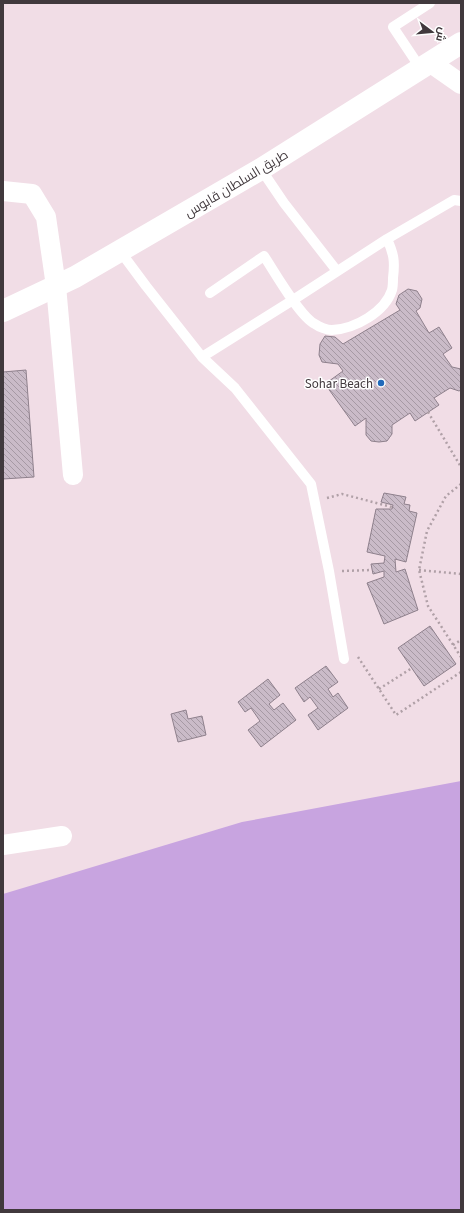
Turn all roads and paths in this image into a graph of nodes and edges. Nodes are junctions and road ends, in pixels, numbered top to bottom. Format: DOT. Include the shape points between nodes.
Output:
graph roads {
  1 [pos="430,3"];
  2 [pos="461,43"];
  3 [pos="426,66"];
  4 [pos="461,84"];
  5 [pos="261,169"];
  6 [pos="3,191"];
  7 [pos="461,201"];
  8 [pos="388,239"];
  9 [pos="120,251"];
  10 [pos="337,271"];
  11 [pos="56,286"];
  12 [pos="210,293"];
  13 [pos="293,300"];
  14 [pos="3,311"];
  15 [pos="202,357"];
  16 [pos="428,412"];
  17 [pos="461,467"];
  18 [pos="74,475"];
  19 [pos="461,484"];
  20 [pos="314,501"];
  21 [pos="392,507"];
  22 [pos="372,570"];
  23 [pos="419,570"];
  24 [pos="330,571"];
  25 [pos="461,574"];
  26 [pos="461,640"];
  27 [pos="453,645"];
  28 [pos="461,657"];
  29 [pos="344,660"];
  30 [pos="412,668"];
  31 [pos="461,672"];
  32 [pos="379,689"];
  33 [pos="62,836"];
  34 [pos="3,845"];
  1 -- 3 [label="lane" via="393,26"];
  2 -- 3 [label="main road, طريق السلطان قابوس"];
  3 -- 4 [label="street"];
  3 -- 5 [label="main road, طريق السلطان قابوس"];
  5 -- 9 [label="main road, طريق السلطان قابوس"];
  5 -- 10 [label="lane"];
  6 -- 11 [label="street" via="32,194 46,217"];
  7 -- 8 [label="lane" via="454,200"];
  8 -- 10 [label="lane"];
  8 -- 13 [label="lane" via="395,262 392,290 381,309 363,321 347,328 330,330 313,324"];
  9 -- 11 [label="main road, طريق السلطان قابوس"];
  9 -- 15 [label="lane"];
  10 -- 13 [label="lane"];
  11 -- 14 [label="main road, طريق السلطان قابوس"];
  11 -- 18 [label="street"];
  12 -- 13 [label="lane" via="264,256"];
  13 -- 15 [label="lane"];
  15 -- 20 [label="lane" via="235,388 311,484"];
  16 -- 17 [label="path"];
  19 -- 23 [label="path" via="446,496 427,531"];
  20 -- 21 [label="path" via="342,494"];
  20 -- 24 [label="lane"];
  22 -- 24 [label="path"];
  23 -- 25 [label="path"];
  23 -- 27 [label="path" via="428,606"];
  24 -- 29 [label="lane"];
  26 -- 27 [label="path"];
  27 -- 28 [label="path"];
  29 -- 32 [label="path" via="359,657"];
  30 -- 32 [label="path"];
  31 -- 32 [label="path" via="396,715"];
  33 -- 34 [label="street"];
}
